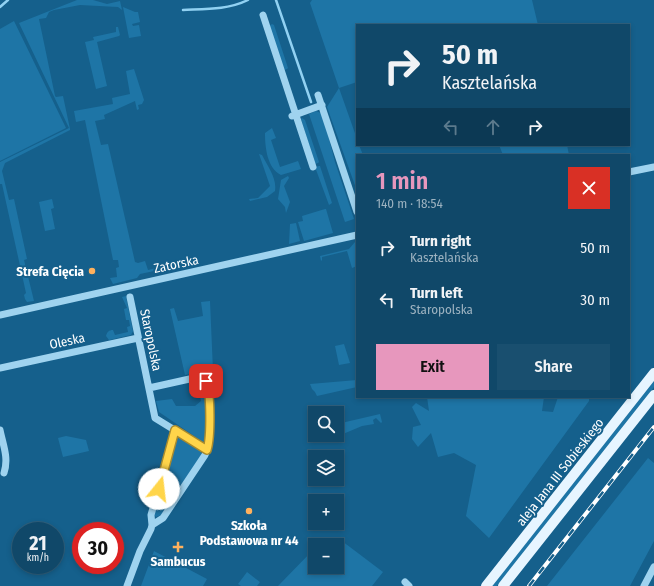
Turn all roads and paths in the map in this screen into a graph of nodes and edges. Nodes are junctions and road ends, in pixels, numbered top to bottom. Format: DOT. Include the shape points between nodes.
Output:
graph roads {
  1 [pos="263,15"];
  2 [pos="318,95"];
  3 [pos="322,105"];
  4 [pos="294,115"];
  5 [pos="313,167"];
  6 [pos="654,167"];
  7 [pos="630,172"];
  8 [pos="356,209"];
  9 [pos="356,235"];
  10 [pos="130,297"];
  11 [pos="0,315"];
  12 [pos="138,338"];
  13 [pos="0,368"];
  14 [pos="654,373"];
  15 [pos="149,388"];
  16 [pos="654,395"];
  17 [pos="0,430"];
  18 [pos="175,430"];
  19 [pos="207,450"];
  20 [pos="4,473"];
  21 [pos="152,524"];
  22 [pos="654,567"];
  23 [pos="127,586"];
  24 [pos="486,586"];
  25 [pos="503,586"];
  26 [pos="644,586"];
  1 -- 4 [label="street"];
  2 -- 3 [label="street"];
  3 -- 4 [label="street"];
  3 -- 8 [label="street"];
  4 -- 5 [label="street"];
  6 -- 7 [label="street"];
  9 -- 11 [label="street, Zatorska"];
  10 -- 12 [label="street, Staropolska"];
  12 -- 13 [label="street, Oleska"];
  12 -- 15 [label="street, Staropolska"];
  14 -- 24 [label="main road, aleja Jana III Sobieskiego"];
  15 -- 18 [label="street, Staropolska" via="155,418"];
  15 -- 19 [label="street, Staropolska" via="194,378 203,378 206,381 210,436"];
  16 -- 25 [label="main road, aleja Jana III Sobieskiego"];
  17 -- 20 [label="street" via="7,458"];
  18 -- 19 [label="street"];
  18 -- 21 [label="street" via="151,515"];
  19 -- 21 [label="street" via="163,518"];
  21 -- 23 [label="street"];
  22 -- 26 [label="street"];
}
